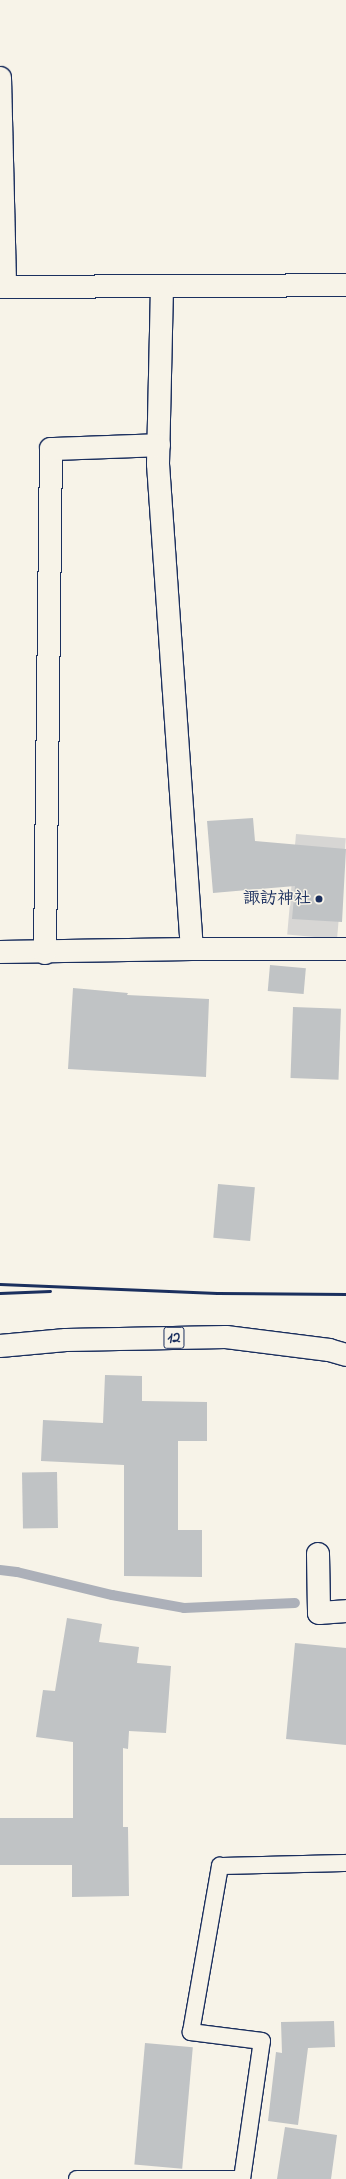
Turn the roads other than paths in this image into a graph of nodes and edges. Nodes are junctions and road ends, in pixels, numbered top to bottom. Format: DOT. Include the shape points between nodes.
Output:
graph roads {
  1 [pos="0,78"];
  2 [pos="346,285"];
  3 [pos="3,287"];
  4 [pos="162,287"];
  5 [pos="159,445"];
  6 [pos="192,949"];
  7 [pos="346,949"];
  8 [pos="0,952"];
  9 [pos="45,953"];
  10 [pos="0,1346"];
  11 [pos="346,1355"];
  12 [pos="318,1554"];
  13 [pos="346,1611"];
  14 [pos="346,1863"];
  15 [pos="77,2179"];
  16 [pos="242,2179"];
  1 -- 3 [label="street"];
  2 -- 4 [label="street"];
  3 -- 4 [label="street"];
  4 -- 5 [label="street"];
  5 -- 6 [label="street"];
  5 -- 9 [label="street" via="51,449"];
  6 -- 7 [label="street"];
  6 -- 9 [label="street"];
  8 -- 9 [label="street"];
  10 -- 11 [label="street, 12" via="66,1340 226,1337 329,1350"];
  12 -- 13 [label="street" via="319,1613"];
  14 -- 16 [label="lane" via="220,1866 191,2032 262,2041"];
  15 -- 16 [label="lane"];
}
